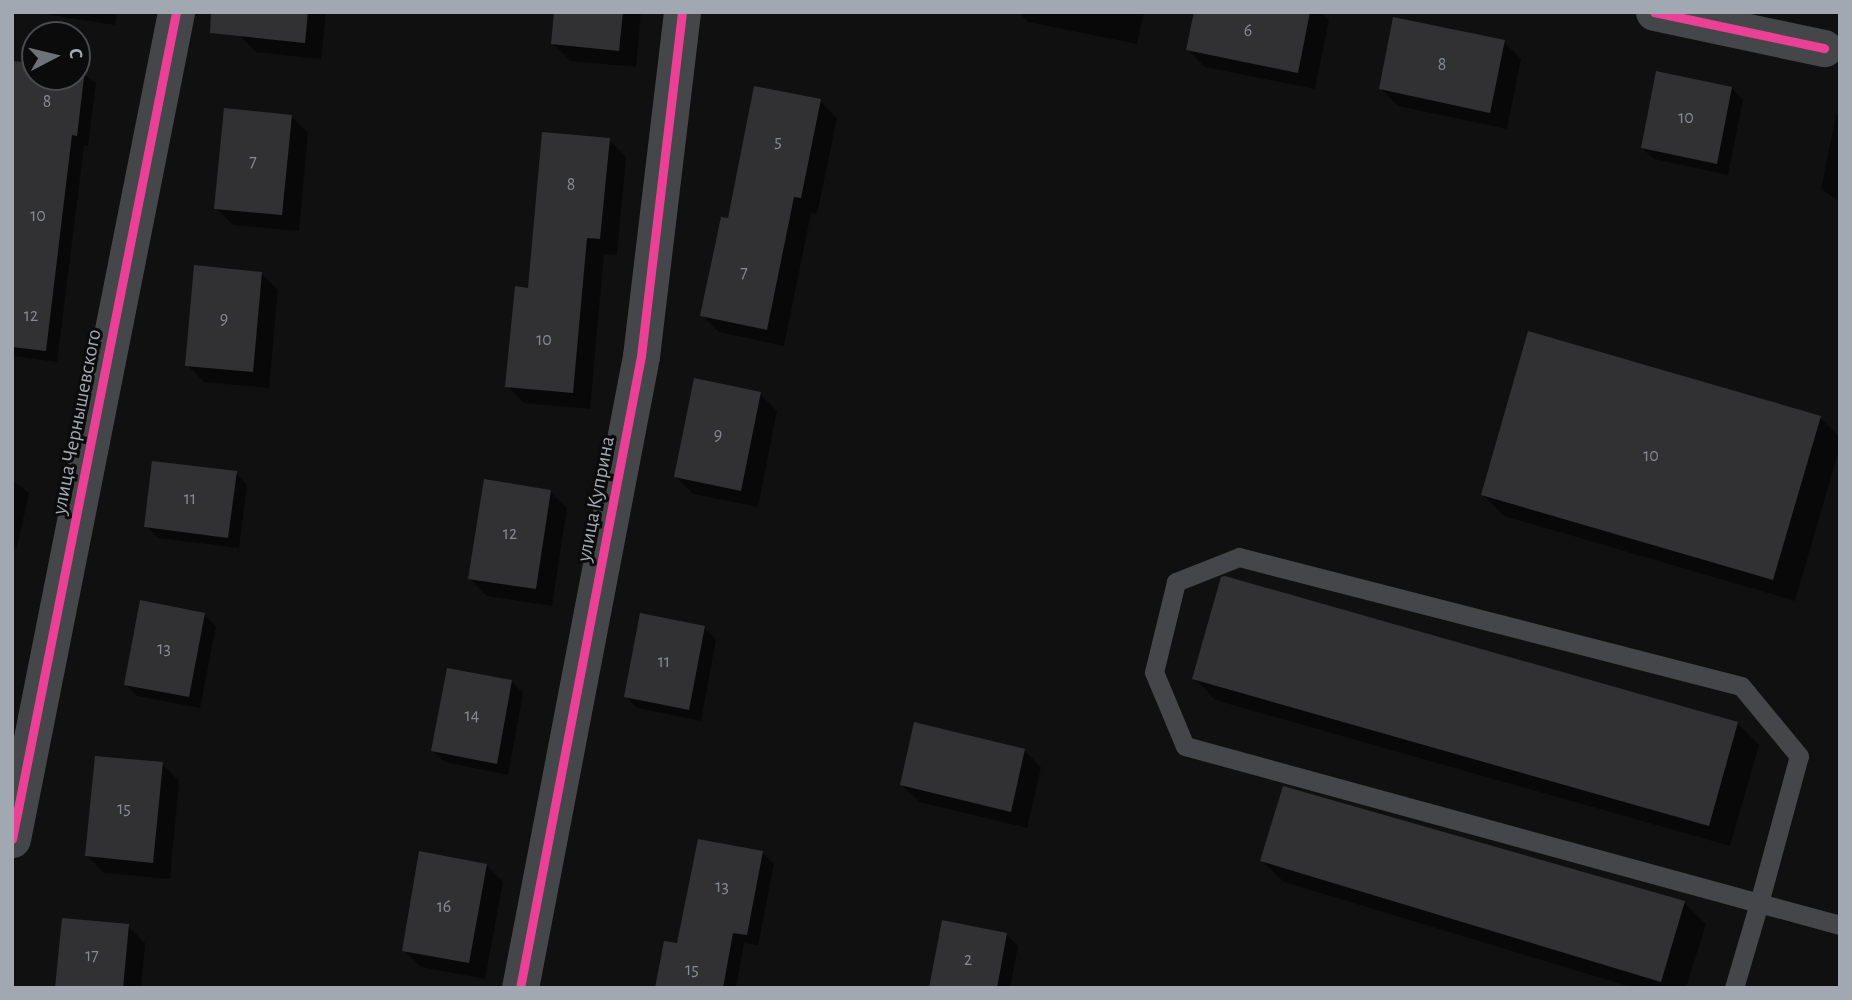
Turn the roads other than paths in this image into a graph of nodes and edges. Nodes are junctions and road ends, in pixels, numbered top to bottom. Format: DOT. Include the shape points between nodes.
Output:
graph roads {
  1 [pos="176,12"];
  2 [pos="682,12"];
  3 [pos="1654,12"];
  4 [pos="1824,48"];
  5 [pos="12,839"];
  6 [pos="1759,903"];
  7 [pos="1840,925"];
  8 [pos="520,988"];
  9 [pos="1734,988"];
  1 -- 5 [label="street, улица Чернышевского"];
  2 -- 8 [label="street, улица Куприна" via="641,356"];
  3 -- 4 [label="street"];
  6 -- 6 [label="lane" via="1799,756 1741,686 1239,557 1176,582 1154,672 1185,746"];
  6 -- 7 [label="lane"];
  6 -- 9 [label="lane"];
}
